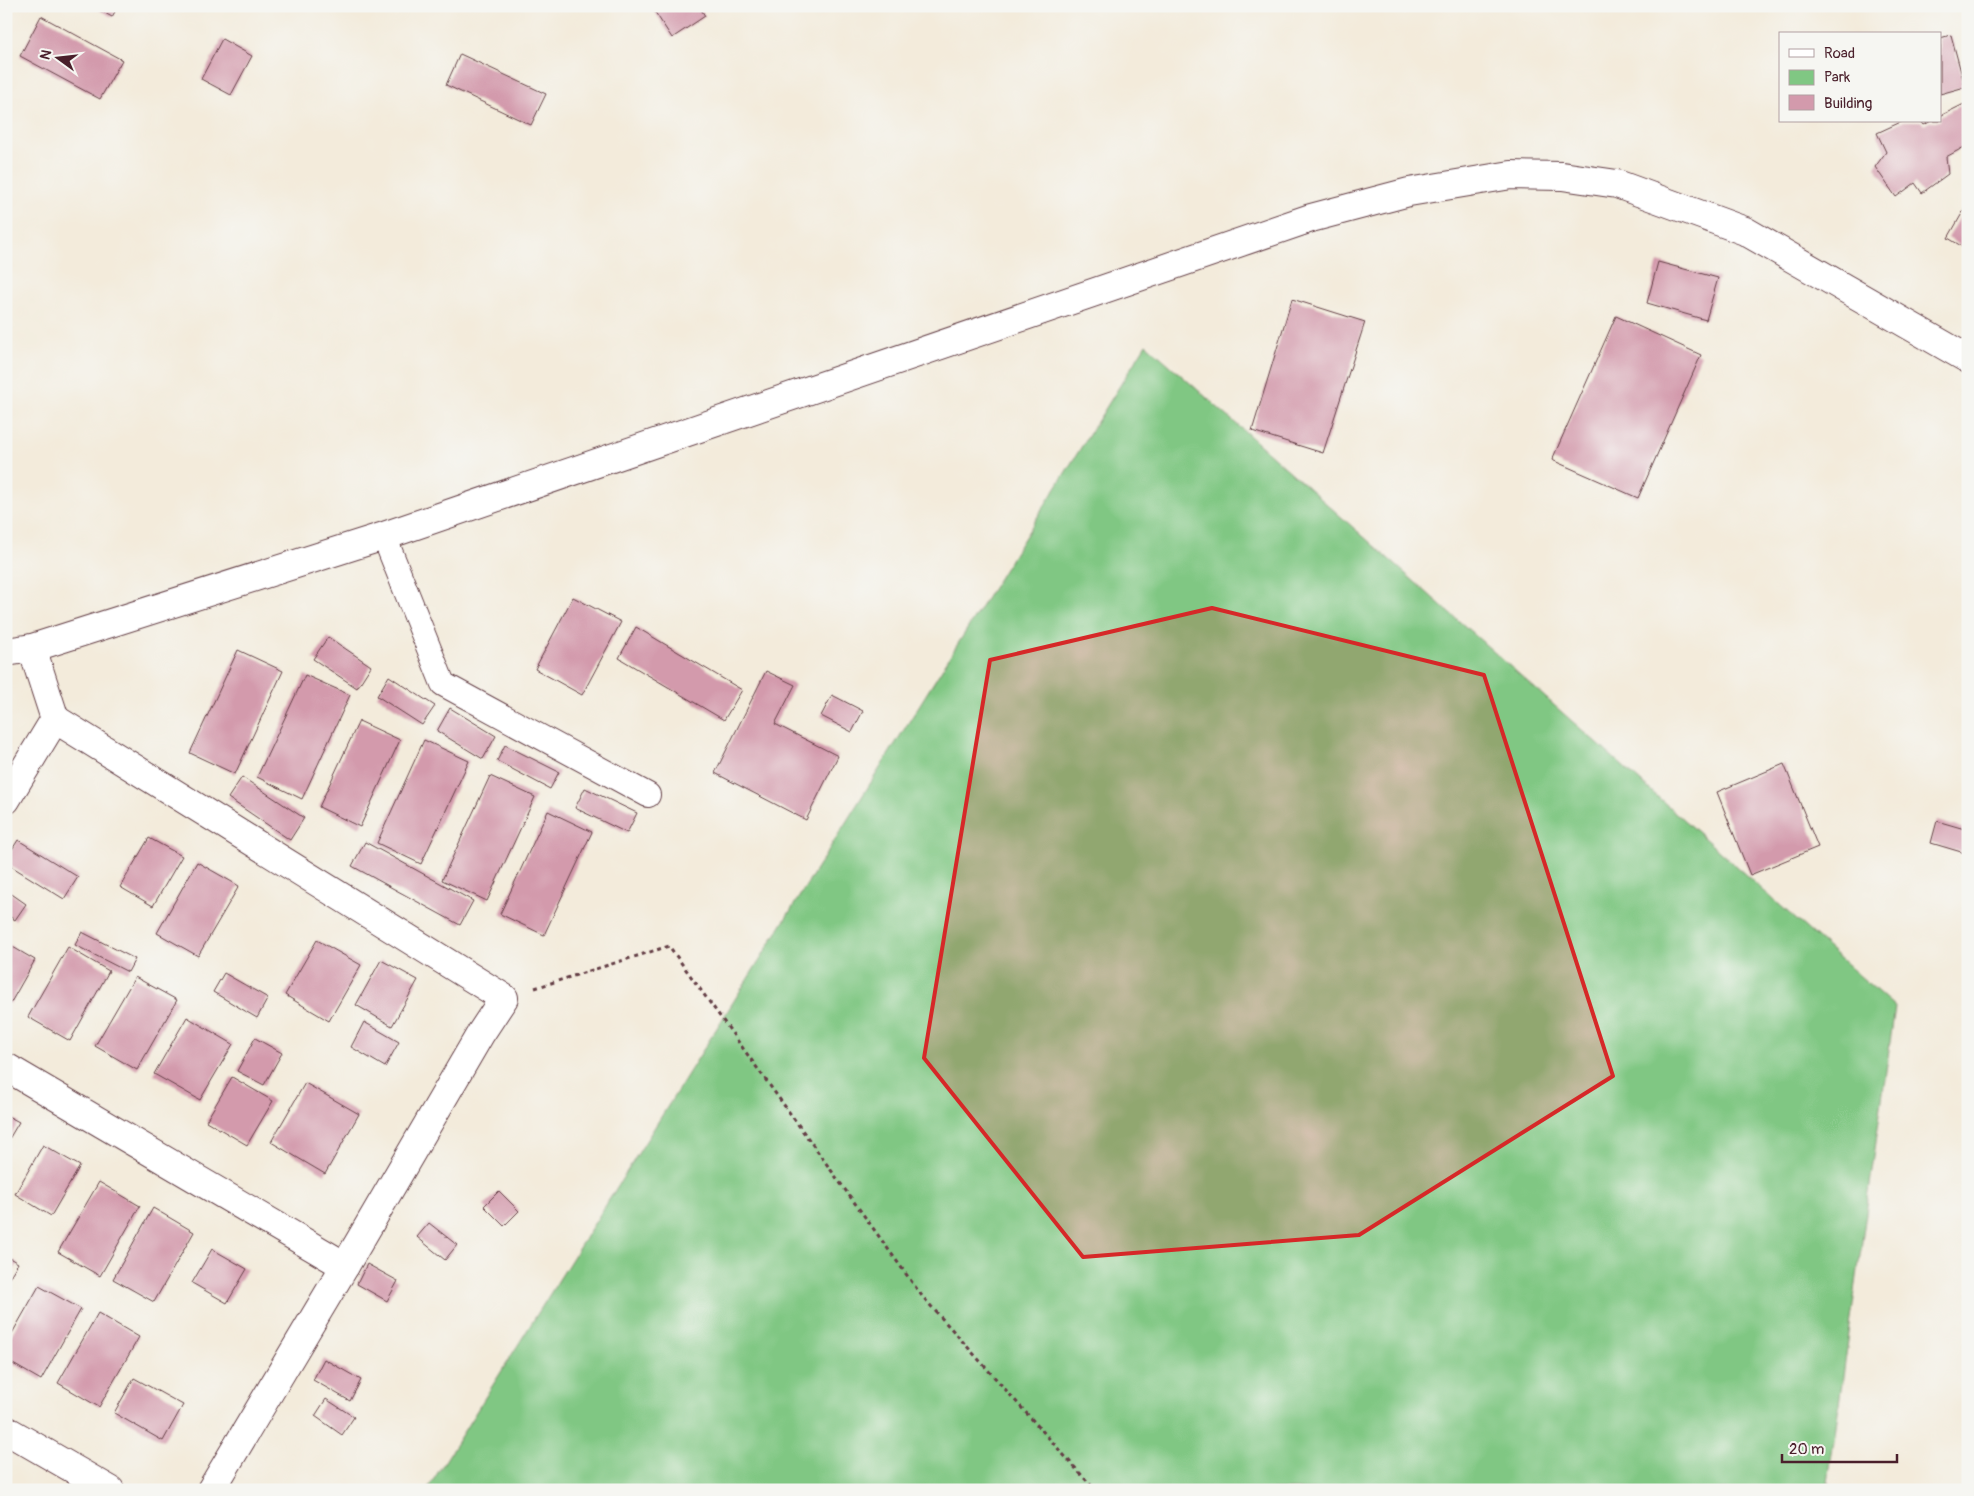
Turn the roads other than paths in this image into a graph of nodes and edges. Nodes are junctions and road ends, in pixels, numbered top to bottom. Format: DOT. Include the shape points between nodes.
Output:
graph roads {
  1 [pos="1968,359"];
  2 [pos="384,536"];
  3 [pos="19,650"];
  4 [pos="55,718"];
  5 [pos="648,795"];
  6 [pos="6,800"];
  7 [pos="6,1067"];
  8 [pos="345,1266"];
  9 [pos="6,1430"];
  10 [pos="110,1490"];
  11 [pos="212,1490"];
  1 -- 2 [label="street" via="1745,231 1617,184 1562,176 1511,175 1409,192 1311,218"];
  2 -- 3 [label="street"];
  2 -- 5 [label="lane" via="443,684"];
  3 -- 4 [label="street"];
  4 -- 6 [label="street"];
  4 -- 8 [label="street" via="504,998"];
  7 -- 8 [label="street"];
  8 -- 11 [label="street"];
  9 -- 10 [label="street"];
}
